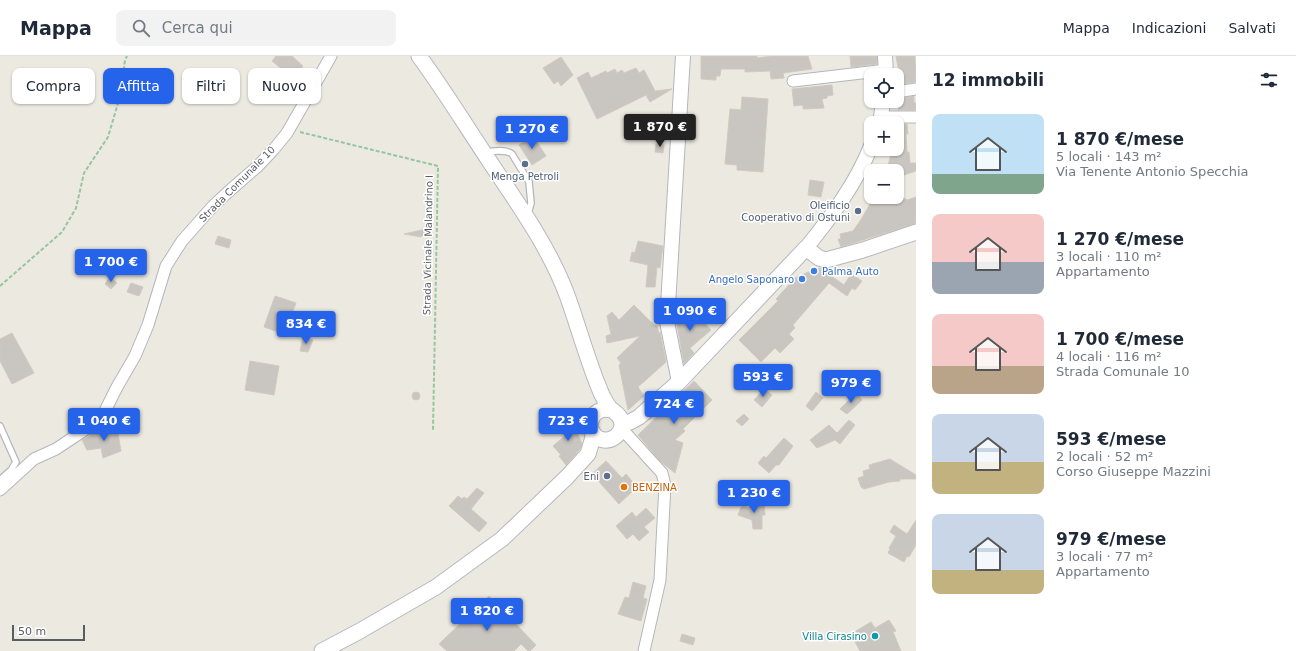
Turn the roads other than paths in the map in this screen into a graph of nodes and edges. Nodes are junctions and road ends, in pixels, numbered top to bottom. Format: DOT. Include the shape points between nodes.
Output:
graph roads {
  1 [pos="331,56"];
  2 [pos="419,56"];
  3 [pos="683,56"];
  4 [pos="885,56"];
  5 [pos="886,68"];
  6 [pos="864,75"];
  7 [pos="793,82"];
  8 [pos="916,88"];
  9 [pos="904,91"];
  10 [pos="916,117"];
  11 [pos="904,118"];
  12 [pos="484,153"];
  13 [pos="867,156"];
  14 [pos="527,218"];
  15 [pos="916,232"];
  16 [pos="806,248"];
  17 [pos="593,374"];
  18 [pos="679,382"];
  19 [pos="595,414"];
  20 [pos="618,419"];
  21 [pos="0,426"];
  22 [pos="594,434"];
  23 [pos="609,440"];
  24 [pos="567,477"];
  25 [pos="0,480"];
  26 [pos="0,490"];
  27 [pos="322,651"];
  28 [pos="644,651"];
  1 -- 26 [label="street, Strada Comunale 10" via="274,150 213,206 182,242 166,266 148,325 135,356 101,418 56,449 34,459"];
  2 -- 12 [label="main road"];
  3 -- 18 [label="street" via="667,322"];
  4 -- 5 [label="street"];
  6 -- 7 [label="street"];
  8 -- 9 [label="street"];
  10 -- 11 [label="street"];
  12 -- 14 [label="main road"];
  12 -- 14 [label="lane" via="497,151 512,154 529,182 531,203"];
  13 -- 16 [label="street" via="849,189"];
  14 -- 17 [label="main road" via="551,257 567,294"];
  15 -- 16 [label="main road" via="826,260"];
  16 -- 18 [label="main road"];
  17 -- 19 [label="main road"];
  17 -- 20 [label="main road" via="607,405"];
  18 -- 20 [label="main road" via="646,411"];
  19 -- 20 [label="main road" via="604,409"];
  19 -- 22 [label="main road" via="590,423"];
  20 -- 23 [label="main road" via="615,437"];
  20 -- 28 [label="street" via="662,473 665,485 660,580"];
  21 -- 25 [label="lane" via="16,462"];
  22 -- 23 [label="main road"];
  22 -- 24 [label="main road" via="588,454"];
  23 -- 24 [label="main road" via="604,448"];
  24 -- 27 [label="main road" via="502,539 442,583"];
}
